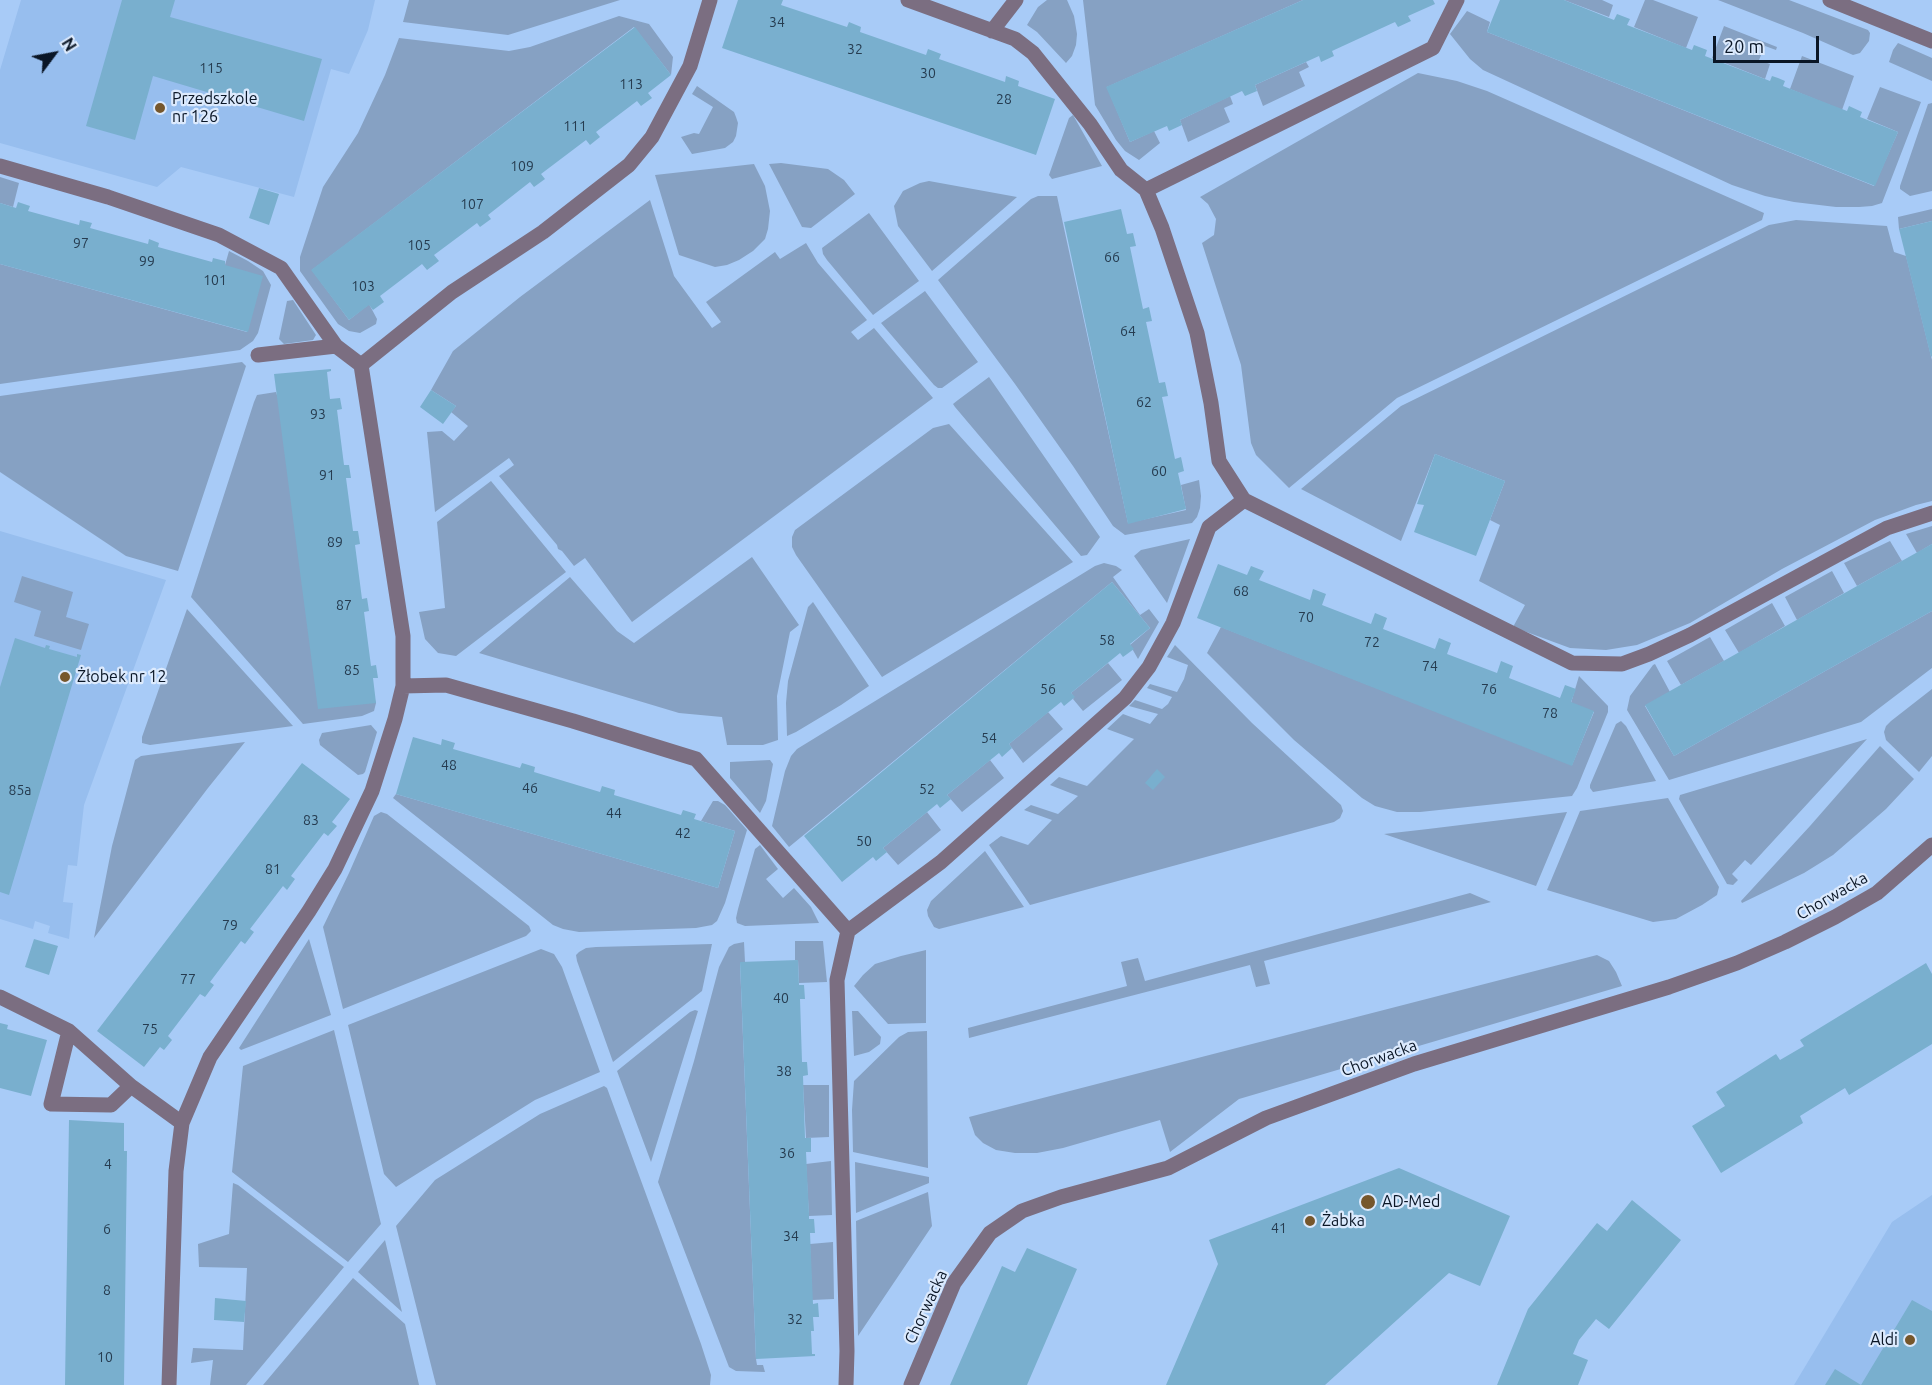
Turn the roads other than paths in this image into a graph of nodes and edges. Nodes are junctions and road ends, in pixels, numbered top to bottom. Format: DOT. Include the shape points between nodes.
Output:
graph roads {
  1 [pos="710,0"];
  2 [pos="908,0"];
  3 [pos="1016,0"];
  4 [pos="1457,0"];
  5 [pos="1830,0"];
  6 [pos="992,31"];
  7 [pos="1932,41"];
  8 [pos="0,166"];
  9 [pos="1146,190"];
  10 [pos="336,346"];
  11 [pos="258,355"];
  12 [pos="361,365"];
  13 [pos="1244,500"];
  14 [pos="1932,513"];
  15 [pos="403,686"];
  16 [pos="1932,845"];
  17 [pos="848,931"];
  18 [pos="0,997"];
  19 [pos="69,1031"];
  20 [pos="131,1086"];
  21 [pos="182,1123"];
  22 [pos="169,1385"];
  23 [pos="846,1385"];
  24 [pos="910,1385"];
  1 -- 12 [label="street" via="690,66 652,137 629,165 543,232 452,292"];
  2 -- 6 [label="street"];
  3 -- 6 [label="street"];
  4 -- 9 [label="street" via="1433,48"];
  5 -- 7 [label="street"];
  6 -- 9 [label="street" via="1015,39 1034,53 1121,170"];
  8 -- 10 [label="street" via="219,234 281,268"];
  9 -- 13 [label="street" via="1197,333 1218,461"];
  10 -- 11 [label="street"];
  10 -- 12 [label="street"];
  12 -- 15 [label="street" via="403,636"];
  13 -- 14 [label="street" via="1572,663 1622,664 1690,635 1887,528"];
  13 -- 17 [label="street" via="1209,526 1173,623 1149,667 1125,698 941,862"];
  15 -- 17 [label="street" via="446,685 696,759"];
  15 -- 21 [label="street" via="372,791 335,869 210,1057"];
  16 -- 24 [label="street, Chorwacka" via="1877,893 1796,938 1737,963 1414,1064 1266,1118 1168,1168 1022,1211 990,1233 954,1283"];
  17 -- 23 [label="street" via="837,980"];
  18 -- 19 [label="street"];
  19 -- 20 [label="street"];
  19 -- 20 [label="street" via="51,1104 111,1105"];
  20 -- 21 [label="street"];
  21 -- 22 [label="street" via="176,1171"];
}
